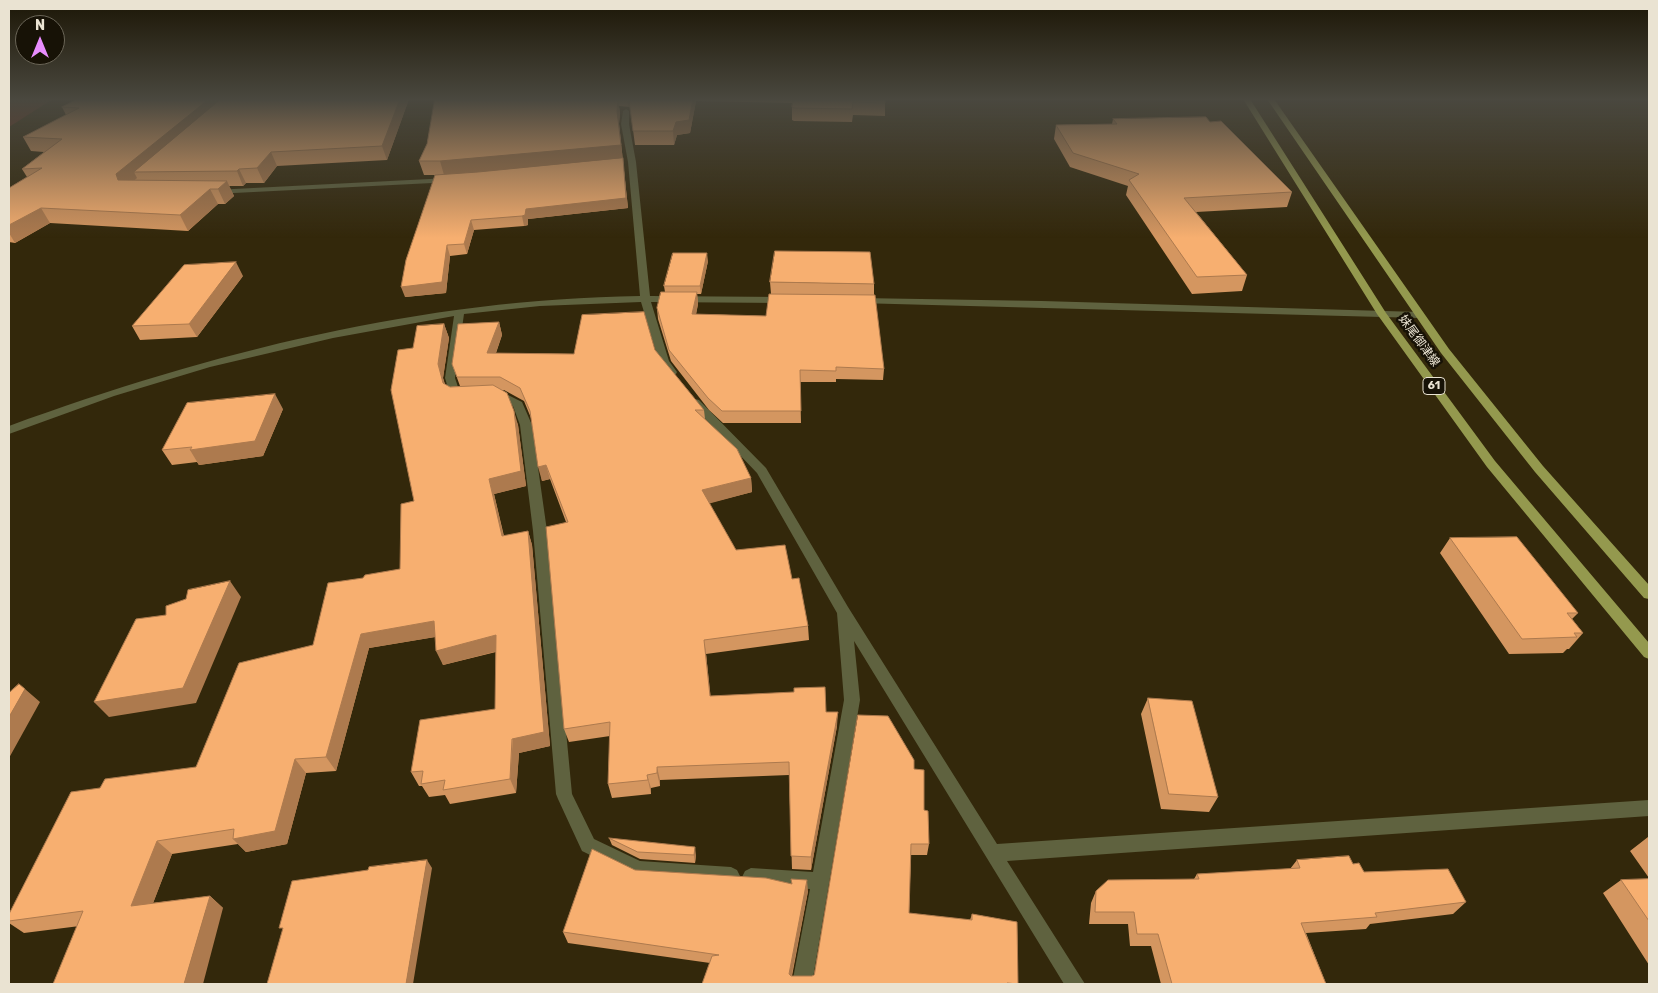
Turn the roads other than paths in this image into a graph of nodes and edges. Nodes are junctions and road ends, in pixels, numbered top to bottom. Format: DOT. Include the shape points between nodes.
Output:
graph roads {
  1 [pos="626,145"];
  2 [pos="1275,145"];
  3 [pos="1302,145"];
  4 [pos="461,179"];
  5 [pos="208,192"];
  6 [pos="645,298"];
  7 [pos="794,300"];
  8 [pos="854,301"];
  9 [pos="459,312"];
  10 [pos="1382,314"];
  11 [pos="1419,315"];
  12 [pos="9,430"];
  13 [pos="1649,594"];
  14 [pos="844,611"];
  15 [pos="1649,653"];
  16 [pos="1649,808"];
  17 [pos="992,853"];
  18 [pos="821,881"];
  19 [pos="802,984"];
  20 [pos="1075,984"];
  1 -- 6 [label="street"];
  2 -- 10 [label="main road, 妹尾御津線 / 61"];
  3 -- 11 [label="main road, 妹尾御津線 / 61"];
  4 -- 5 [label="street"];
  6 -- 7 [label="street"];
  6 -- 9 [label="street" via="558,302"];
  6 -- 14 [label="street" via="664,362 704,413 762,470"];
  8 -- 10 [label="street"];
  9 -- 12 [label="street" via="241,356 126,388"];
  9 -- 18 [label="street" via="450,378 455,396 500,394 518,404 526,425 540,531 564,794 588,845 639,870"];
  10 -- 11 [label="street"];
  10 -- 15 [label="main road, 妹尾御津線 / 61" via="1491,464"];
  11 -- 13 [label="main road, 妹尾御津線 / 61" via="1539,469"];
  14 -- 17 [label="street"];
  14 -- 18 [label="street" via="852,700"];
  16 -- 17 [label="street"];
  17 -- 20 [label="street"];
  18 -- 19 [label="street"];
}
